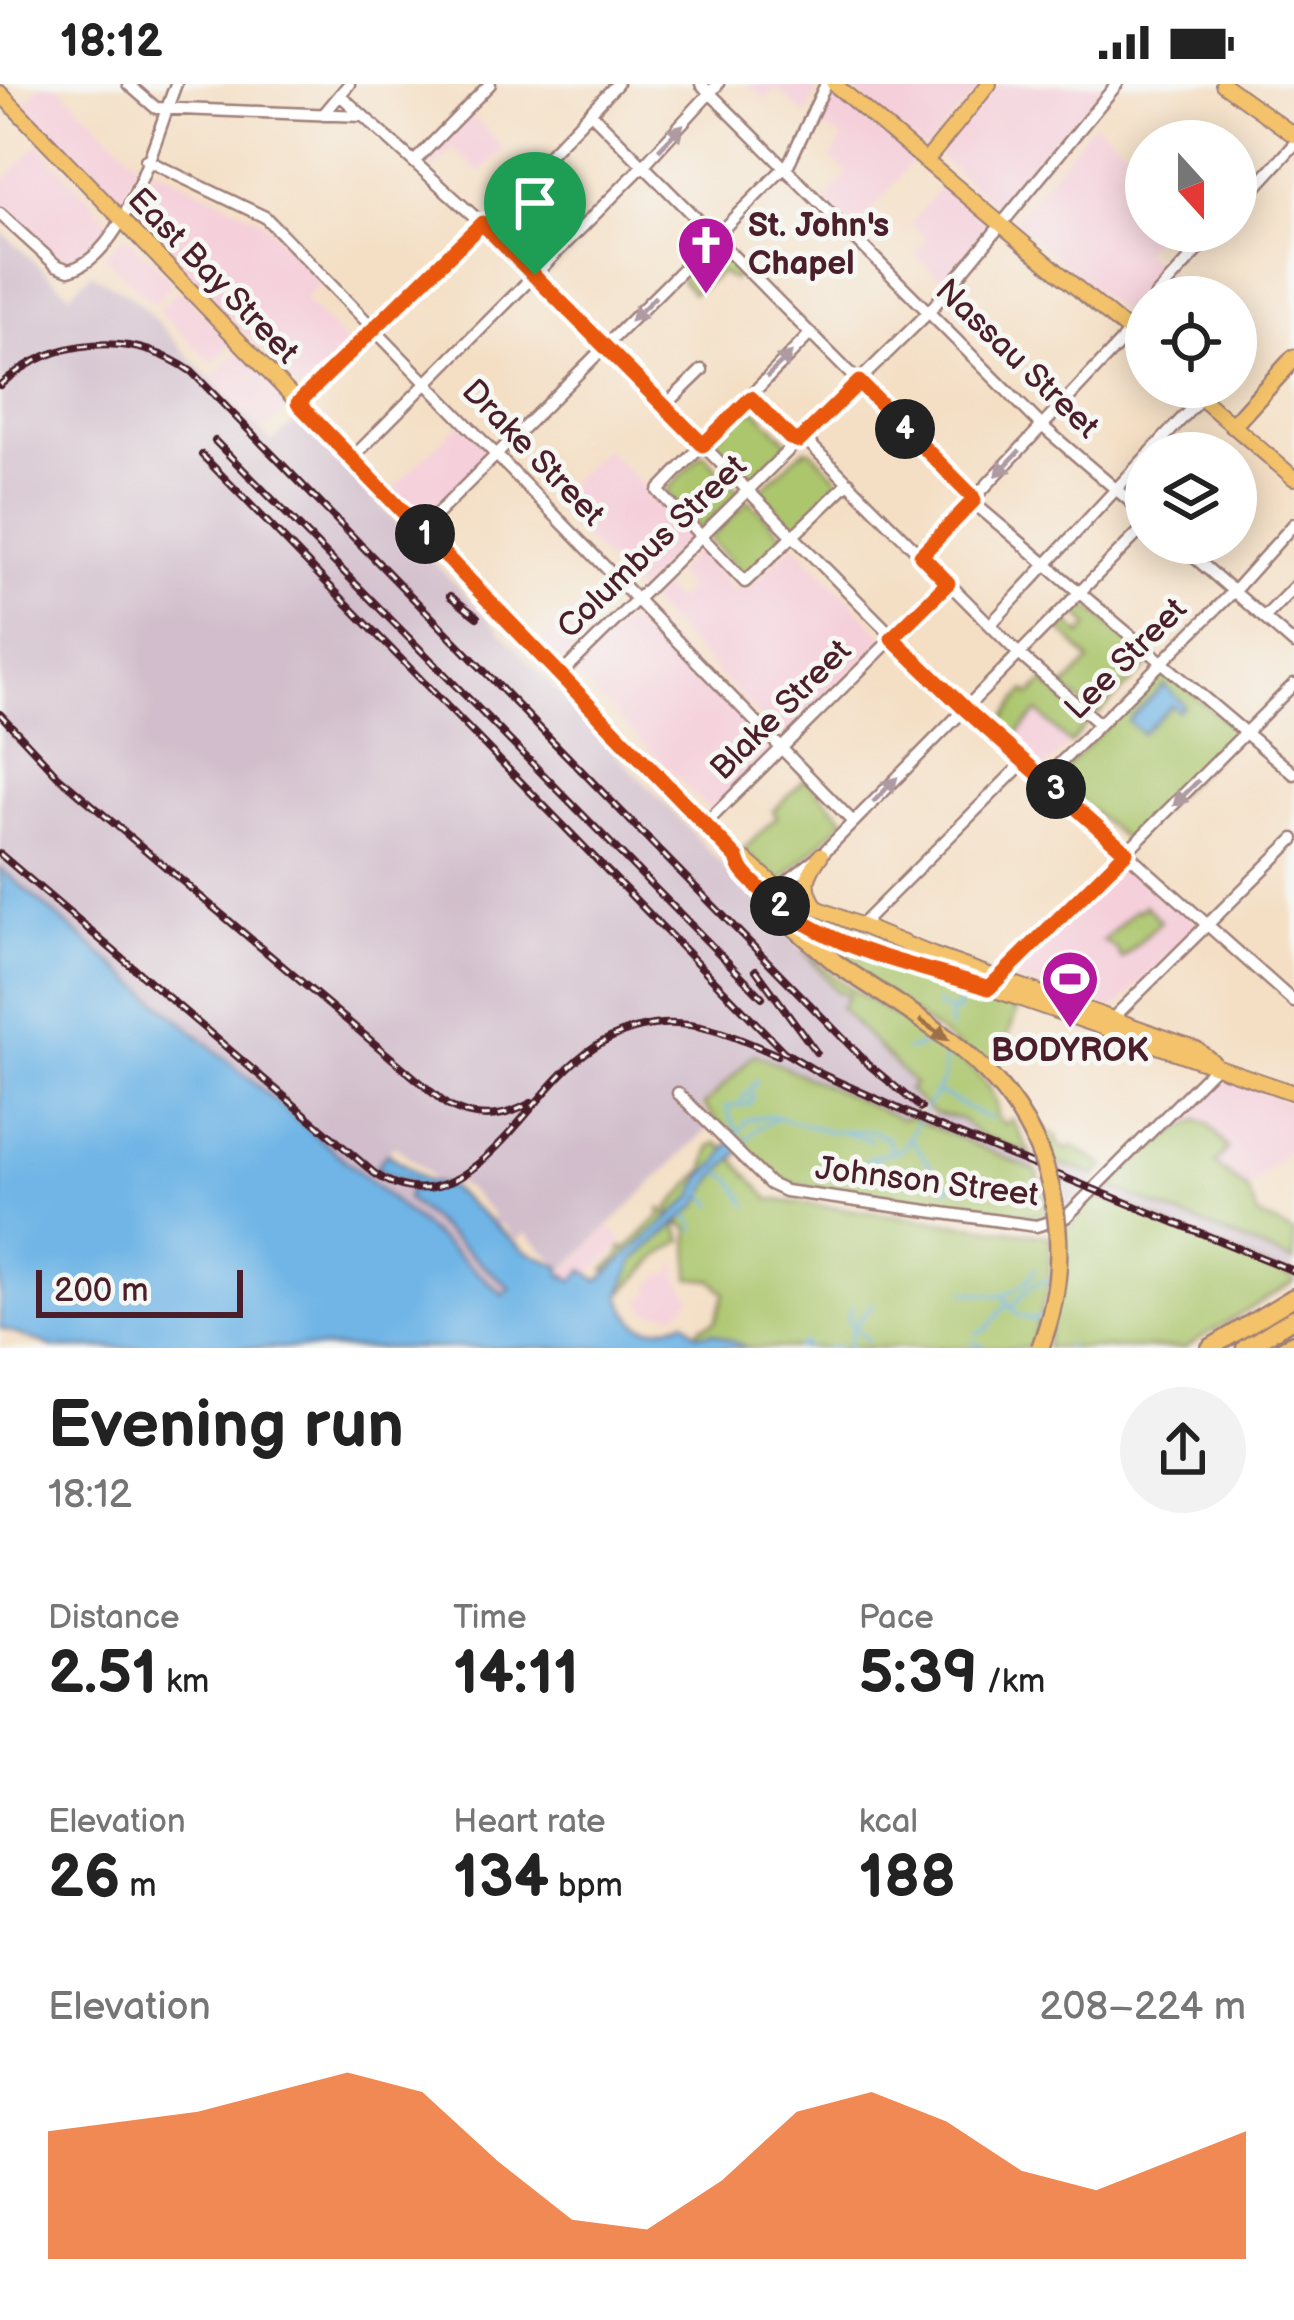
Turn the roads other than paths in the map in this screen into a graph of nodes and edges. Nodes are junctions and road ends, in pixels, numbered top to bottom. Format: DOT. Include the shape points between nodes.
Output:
graph roads {
  1 [pos="128,84"];
  2 [pos="176,84"];
  3 [pos="490,84"];
  4 [pos="617,84"];
  5 [pos="701,84"];
  6 [pos="830,84"];
  7 [pos="989,84"];
  8 [pos="1118,84"];
  9 [pos="1223,84"];
  10 [pos="345,89"];
  11 [pos="715,89"];
  12 [pos="0,93"];
  13 [pos="166,108"];
  14 [pos="590,112"];
  15 [pos="323,115"];
  16 [pos="364,116"];
  17 [pos="1294,135"];
  18 [pos="1294,145"];
  19 [pos="146,160"];
  20 [pos="416,160"];
  21 [pos="926,161"];
  22 [pos="644,165"];
  23 [pos="785,166"];
  24 [pos="1257,186"];
  25 [pos="0,214"];
  26 [pos="122,220"];
  27 [pos="482,223"];
  28 [pos="1002,224"];
  29 [pos="714,237"];
  30 [pos="1197,252"];
  31 [pos="535,275"];
  32 [pos="1174,276"];
  33 [pos="929,312"];
  34 [pos="1125,328"];
  35 [pos="375,329"];
  36 [pos="810,334"];
  37 [pos="1125,334"];
  38 [pos="605,346"];
  39 [pos="1294,358"];
  40 [pos="702,370"];
  41 [pos="427,382"];
  42 [pos="859,382"];
  43 [pos="751,398"];
  44 [pos="298,403"];
  45 [pos="665,406"];
  46 [pos="1184,408"];
  47 [pos="1218,408"];
  48 [pos="1236,422"];
  49 [pos="1042,426"];
  50 [pos="1166,432"];
  51 [pos="799,441"];
  52 [pos="703,445"];
  53 [pos="497,454"];
  54 [pos="352,458"];
  55 [pos="1294,466"];
  56 [pos="1294,478"];
  57 [pos="1125,479"];
  58 [pos="849,482"];
  59 [pos="1116,489"];
  60 [pos="749,491"];
  61 [pos="1125,497"];
  62 [pos="974,500"];
  63 [pos="1294,524"];
  64 [pos="421,530"];
  65 [pos="794,537"];
  66 [pos="701,538"];
  67 [pos="1125,547"];
  68 [pos="921,555"];
  69 [pos="1203,564"];
  70 [pos="1046,566"];
  71 [pos="948,583"];
  72 [pos="1294,587"];
  73 [pos="1234,590"];
  74 [pos="1079,594"];
  75 [pos="638,600"];
  76 [pos="1264,618"];
  77 [pos="990,625"];
  78 [pos="892,638"];
  79 [pos="1294,644"];
  80 [pos="1019,654"];
  81 [pos="1163,661"];
  82 [pos="561,674"];
  83 [pos="1294,684"];
  84 [pos="964,708"];
  85 [pos="1099,724"];
  86 [pos="1246,733"];
  87 [pos="782,747"];
  88 [pos="1024,762"];
  89 [pos="1294,774"];
  90 [pos="1044,779"];
  91 [pos="853,822"];
  92 [pos="704,825"];
  93 [pos="1294,839"];
  94 [pos="1126,852"];
  95 [pos="821,855"];
  96 [pos="773,892"];
  97 [pos="817,908"];
  98 [pos="1207,925"];
  99 [pos="860,926"];
  100 [pos="994,983"];
  101 [pos="1292,997"];
  102 [pos="1113,1018"];
  103 [pos="1217,1065"];
  104 [pos="678,1093"];
  105 [pos="1294,1093"];
  106 [pos="1293,1297"];
  107 [pos="1294,1318"];
  108 [pos="1294,1343"];
  109 [pos="1040,1348"];
  110 [pos="1210,1348"];
  111 [pos="1245,1348"];
  112 [pos="1284,1348"];
  1 -- 13 [label="street"];
  2 -- 13 [label="street"];
  3 -- 20 [label="street"];
  4 -- 14 [label="street"];
  5 -- 11 [label="street, Nassau Street"];
  6 -- 21 [label="main road"];
  6 -- 23 [label="street"];
  7 -- 21 [label="main road"];
  8 -- 28 [label="street, Columbus Street"];
  9 -- 17 [label="main road"];
  10 -- 15 [label="street"];
  10 -- 16 [label="street"];
  22 -- 11 [label="street, one-way"];
  11 -- 23 [label="street, Nassau Street"];
  12 -- 26 [label="main road, East Bay Street"];
  13 -- 15 [label="street"];
  13 -- 19 [label="street"];
  14 -- 22 [label="street"];
  14 -- 27 [label="street"];
  15 -- 16 [label="street"];
  16 -- 20 [label="street"];
  18 -- 24 [label="street"];
  19 -- 26 [label="street"];
  19 -- 35 [label="street, Drake Street" via="265,217"];
  20 -- 27 [label="street"];
  21 -- 28 [label="main road"];
  22 -- 29 [label="street"];
  22 -- 31 [label="street"];
  23 -- 29 [label="street"];
  23 -- 33 [label="street, Nassau Street"];
  25 -- 26 [label="street" via="69,270 87,263"];
  26 -- 44 [label="main road, East Bay Street"];
  27 -- 31 [label="street"];
  27 -- 35 [label="street"];
  28 -- 33 [label="street, Columbus Street"];
  28 -- 34 [label="main road"];
  29 -- 36 [label="street"];
  29 -- 38 [label="street, one-way"];
  30 -- 32 [label="street"];
  31 -- 38 [label="street"];
  31 -- 41 [label="street"];
  33 -- 42 [label="street, Columbus Street"];
  33 -- 49 [label="street, Nassau Street"];
  35 -- 41 [label="street, Drake Street"];
  35 -- 44 [label="street"];
  36 -- 42 [label="street"];
  43 -- 36 [label="street, one-way"];
  37 -- 49 [label="street"];
  38 -- 45 [label="street"];
  38 -- 53 [label="street"];
  39 -- 48 [label="highway"];
  40 -- 45 [label="street"];
  41 -- 53 [label="street, Drake Street"];
  41 -- 54 [label="street"];
  42 -- 51 [label="street, Columbus Street"];
  42 -- 62 [label="street"];
  43 -- 51 [label="street"];
  43 -- 52 [label="street"];
  44 -- 54 [label="main road, East Bay Street"];
  45 -- 52 [label="street"];
  46 -- 50 [label="street"];
  47 -- 48 [label="main road"];
  48 -- 55 [label="main road"];
  48 -- 56 [label="main road"];
  49 -- 59 [label="street, Nassau Street"];
  49 -- 62 [label="street, one-way"];
  51 -- 58 [label="street"];
  51 -- 60 [label="street, Columbus Street"];
  52 -- 60 [label="street"];
  52 -- 66 [label="street" via="658,490"];
  53 -- 64 [label="street"];
  53 -- 75 [label="street, Drake Street"];
  54 -- 64 [label="main road, East Bay Street"];
  57 -- 59 [label="street"];
  58 -- 65 [label="street"];
  58 -- 68 [label="street"];
  59 -- 61 [label="street, Nassau Street"];
  59 -- 70 [label="street"];
  60 -- 65 [label="street"];
  60 -- 66 [label="street, Columbus Street"];
  62 -- 68 [label="street"];
  62 -- 70 [label="street"];
  63 -- 73 [label="street, Lee Street"];
  64 -- 82 [label="main road, East Bay Street"];
  65 -- 66 [label="street" via="745,582"];
  65 -- 78 [label="street"];
  66 -- 75 [label="street, Columbus Street"];
  67 -- 74 [label="street"];
  68 -- 71 [label="street"];
  69 -- 73 [label="street"];
  70 -- 74 [label="street"];
  70 -- 77 [label="street"];
  71 -- 77 [label="street"];
  71 -- 78 [label="street, Blake Street"];
  72 -- 76 [label="street"];
  73 -- 76 [label="street"];
  73 -- 81 [label="street, Lee Street"];
  74 -- 80 [label="street"];
  74 -- 81 [label="street"];
  75 -- 82 [label="street, Columbus Street"];
  75 -- 87 [label="street, Drake Street"];
  76 -- 79 [label="street"];
  77 -- 80 [label="street"];
  78 -- 84 [label="street"];
  78 -- 87 [label="street, Blake Street"];
  80 -- 84 [label="street"];
  80 -- 85 [label="street"];
  81 -- 85 [label="street, Lee Street"];
  81 -- 86 [label="street"];
  82 -- 92 [label="main road, East Bay Street"];
  83 -- 86 [label="street"];
  84 -- 88 [label="street"];
  91 -- 84 [label="street, one-way"];
  85 -- 90 [label="street, Lee Street"];
  86 -- 89 [label="street"];
  86 -- 94 [label="street, one-way"];
  87 -- 91 [label="street, Drake Street"];
  87 -- 92 [label="street, Blake Street"];
  88 -- 90 [label="street"];
  88 -- 99 [label="street"];
  90 -- 94 [label="street"];
  91 -- 95 [label="street"];
  92 -- 96 [label="main road, East Bay Street" via="739,868"];
  93 -- 98 [label="street"];
  94 -- 98 [label="street"];
  94 -- 100 [label="street"];
  95 -- 96 [label="street"];
  95 -- 97 [label="main road" via="806,879"];
  96 -- 97 [label="main road"];
  96 -- 100 [label="main road" via="830,939"];
  96 -- 109 [label="highway, one-way, bridge" via="789,922 837,964 984,1070 1033,1139 1059,1231 1057,1288"];
  97 -- 99 [label="main road"];
  98 -- 101 [label="street"];
  98 -- 102 [label="street"];
  99 -- 100 [label="main road"];
  100 -- 102 [label="main road"];
  100 -- 103 [label="main road"];
  102 -- 103 [label="main road" via="1197,1049"];
  103 -- 104 [label="street, Johnson Street" via="1066,1217 1043,1226 770,1184"];
  103 -- 105 [label="main road"];
  106 -- 110 [label="highway"];
  107 -- 111 [label="highway"];
  108 -- 112 [label="highway"];
}
